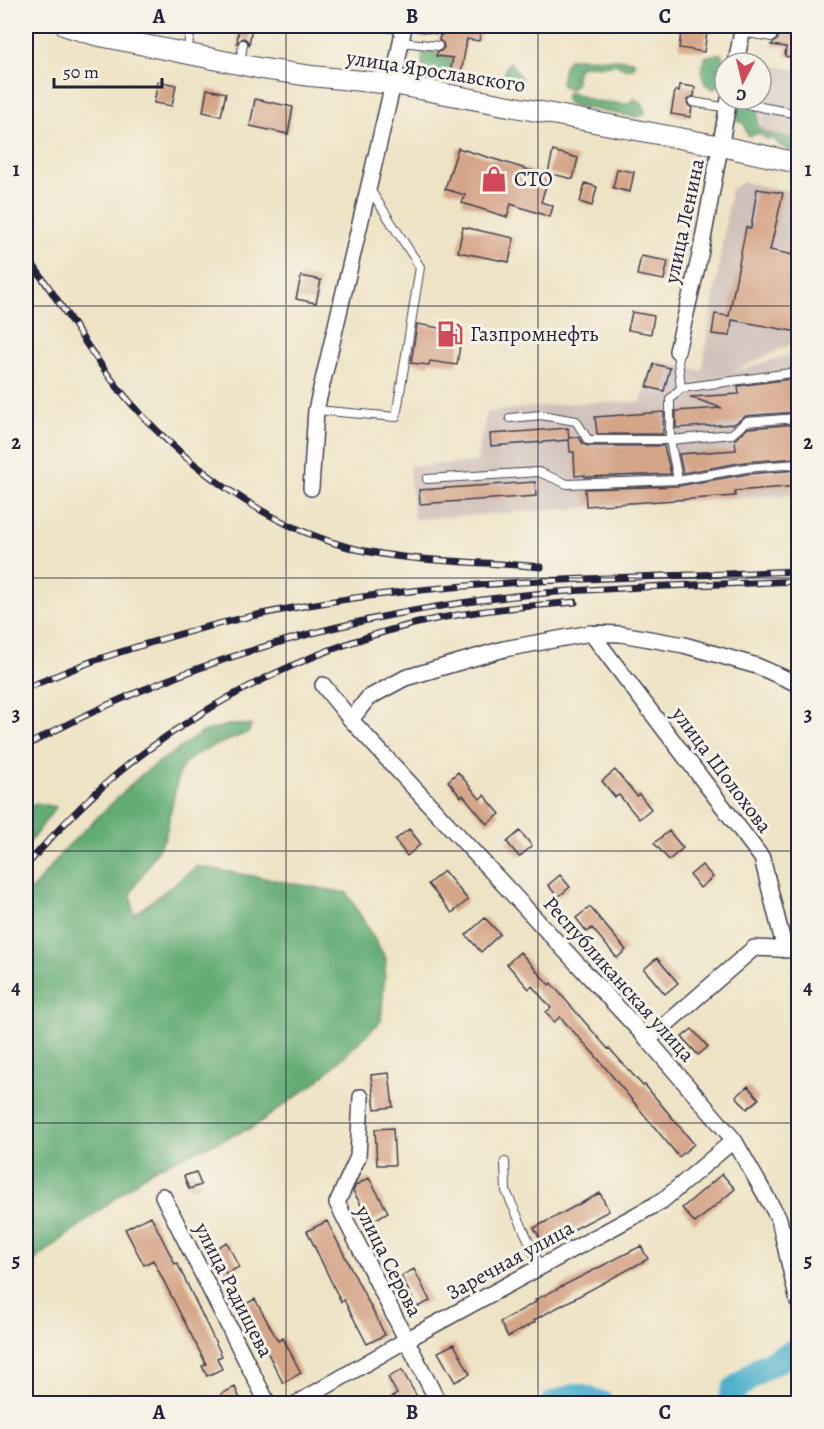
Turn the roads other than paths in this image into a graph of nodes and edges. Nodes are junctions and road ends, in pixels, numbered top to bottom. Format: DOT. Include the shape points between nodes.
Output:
graph roads {
  1 [pos="66,26"];
  2 [pos="191,26"];
  3 [pos="380,26"];
  4 [pos="739,28"];
  5 [pos="441,30"];
  6 [pos="405,31"];
  7 [pos="772,37"];
  8 [pos="243,44"];
  9 [pos="438,46"];
  10 [pos="737,51"];
  11 [pos="187,53"];
  12 [pos="240,64"];
  13 [pos="393,84"];
  14 [pos="693,102"];
  15 [pos="713,103"];
  16 [pos="773,110"];
  17 [pos="728,111"];
  18 [pos="798,114"];
  19 [pos="721,146"];
  20 [pos="798,163"];
  21 [pos="368,186"];
  22 [pos="677,351"];
  23 [pos="798,372"];
  24 [pos="681,388"];
  25 [pos="316,410"];
  26 [pos="510,418"];
  27 [pos="798,418"];
  28 [pos="670,440"];
  29 [pos="798,464"];
  30 [pos="427,478"];
  31 [pos="678,480"];
  32 [pos="311,488"];
  33 [pos="591,633"];
  34 [pos="798,684"];
  35 [pos="323,685"];
  36 [pos="351,720"];
  37 [pos="792,950"];
  38 [pos="648,1040"];
  39 [pos="361,1097"];
  40 [pos="734,1140"];
  41 [pos="506,1162"];
  42 [pos="163,1196"];
  43 [pos="798,1229"];
  44 [pos="782,1231"];
  45 [pos="541,1268"];
  46 [pos="798,1302"];
  47 [pos="406,1341"];
  48 [pos="268,1404"];
  49 [pos="296,1404"];
  50 [pos="439,1404"];
  1 -- 11 [label="street, улица Ярославского"];
  2 -- 11 [label="lane"];
  3 -- 6 [label="lane"];
  4 -- 7 [label="lane"];
  4 -- 10 [label="street"];
  5 -- 6 [label="lane"];
  6 -- 9 [label="lane"];
  6 -- 13 [label="street"];
  8 -- 12 [label="lane"];
  11 -- 12 [label="street, улица Ярославского"];
  12 -- 13 [label="street, улица Ярославского"];
  13 -- 19 [label="street, улица Ярославского"];
  13 -- 21 [label="street"];
  14 -- 15 [label="lane"];
  16 -- 18 [label="lane"];
  17 -- 19 [label="street, улица Ленина"];
  19 -- 20 [label="street, улица Ярославского"];
  19 -- 22 [label="street, улица Ленина"];
  21 -- 25 [label="street"];
  21 -- 25 [label="lane" via="420,267 396,417"];
  22 -- 24 [label="lane"];
  23 -- 24 [label="lane"];
  24 -- 28 [label="lane" via="670,399"];
  25 -- 32 [label="street"];
  26 -- 28 [label="lane" via="542,415 576,421 588,440"];
  27 -- 28 [label="lane" via="746,422 732,434"];
  28 -- 31 [label="lane"];
  29 -- 31 [label="lane"];
  30 -- 31 [label="lane" via="539,472 567,484"];
  33 -- 34 [label="street" via="684,645 757,666"];
  33 -- 36 [label="street" via="504,649 405,678 368,698"];
  33 -- 37 [label="street, улица Шолохова" via="762,858"];
  35 -- 36 [label="street, Республиканская улица"];
  36 -- 38 [label="street, Республиканская улица"];
  37 -- 38 [label="street" via="754,948"];
  38 -- 40 [label="street, Республиканская улица"];
  39 -- 47 [label="street, улица Серова" via="358,1157 337,1203"];
  40 -- 44 [label="street, Республиканская улица"];
  40 -- 45 [label="street, Заречная улица" via="662,1201"];
  41 -- 45 [label="lane" via="506,1191"];
  42 -- 48 [label="street, улица Радищева"];
  43 -- 44 [label="lane"];
  44 -- 46 [label="street, Республиканская улица"];
  45 -- 47 [label="street, Заречная улица"];
  47 -- 49 [label="street, Заречная улица"];
  47 -- 50 [label="street, улица Серова"];
}
